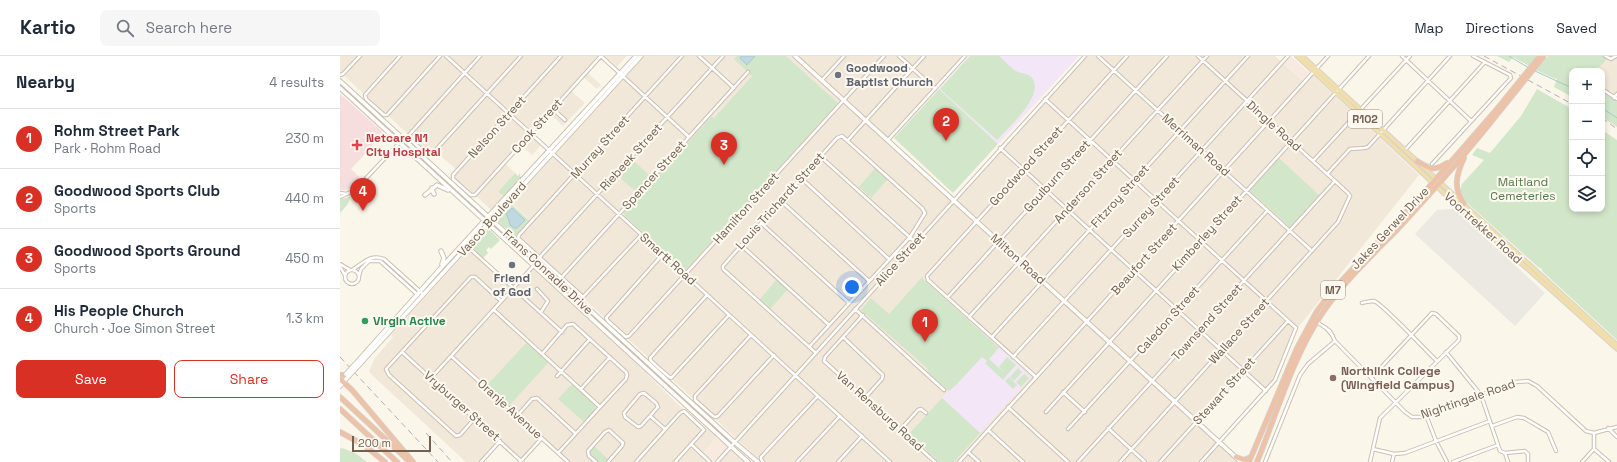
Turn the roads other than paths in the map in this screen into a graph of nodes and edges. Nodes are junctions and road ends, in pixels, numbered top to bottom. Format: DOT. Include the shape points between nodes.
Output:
graph roads {
  1 [pos="360,56"];
  2 [pos="400,56"];
  3 [pos="440,56"];
  4 [pos="446,56"];
  5 [pos="480,56"];
  6 [pos="521,56"];
  7 [pos="561,56"];
  8 [pos="601,56"];
  9 [pos="636,56"];
  10 [pos="641,56"];
  11 [pos="682,56"];
  12 [pos="699,56"];
  13 [pos="723,56"];
  14 [pos="795,56"];
  15 [pos="844,56"];
  16 [pos="884,56"];
  17 [pos="899,56"];
  18 [pos="924,56"];
  19 [pos="965,56"];
  20 [pos="1085,56"];
  21 [pos="1098,56"];
  22 [pos="1126,56"];
  23 [pos="1167,56"];
  24 [pos="1198,56"];
  25 [pos="1207,56"];
  26 [pos="1248,56"];
  27 [pos="1288,56"];
  28 [pos="1297,56"];
  29 [pos="1302,56"];
  30 [pos="1328,56"];
  31 [pos="1368,56"];
  32 [pos="1402,56"];
  33 [pos="1410,56"];
  34 [pos="1450,56"];
  35 [pos="1473,56"];
  36 [pos="1540,56"];
  37 [pos="1544,56"];
  38 [pos="1605,56"];
  39 [pos="1616,56"];
  40 [pos="803,57"];
  41 [pos="800,60"];
  42 [pos="1406,60"];
  43 [pos="1203,61"];
  44 [pos="1485,62"];
  45 [pos="712,68"];
  46 [pos="913,69"];
  47 [pos="1114,70"];
  48 [pos="1315,71"];
  49 [pos="748,72"];
  50 [pos="465,74"];
  51 [pos="341,75"];
  52 [pos="621,75"];
  53 [pos="822,80"];
  54 [pos="1428,80"];
  55 [pos="340,81"];
  56 [pos="1225,81"];
  57 [pos="340,88"];
  58 [pos="734,88"];
  59 [pos="935,89"];
  60 [pos="1136,90"];
  61 [pos="1337,91"];
  62 [pos="1605,92"];
  63 [pos="487,94"];
  64 [pos="1617,94"];
  65 [pos="645,97"];
  66 [pos="1045,98"];
  67 [pos="1616,98"];
  68 [pos="844,100"];
  69 [pos="1247,101"];
  70 [pos="1450,101"];
  71 [pos="553,109"];
  72 [pos="1158,110"];
  73 [pos="1498,110"];
  74 [pos="1359,111"];
  75 [pos="509,114"];
  76 [pos="667,116"];
  77 [pos="565,120"];
  78 [pos="866,120"];
  79 [pos="1069,120"];
  80 [pos="1269,121"];
  81 [pos="1471,121"];
  82 [pos="1180,130"];
  83 [pos="1382,131"];
  84 [pos="531,134"];
  85 [pos="689,137"];
  86 [pos="403,138"];
  87 [pos="848,140"];
  88 [pos="888,140"];
  89 [pos="1090,140"];
  90 [pos="1291,141"];
  91 [pos="400,142"];
  92 [pos="1000,148"];
  93 [pos="1202,150"];
  94 [pos="1405,150"];
  95 [pos="551,152"];
  96 [pos="1465,155"];
  97 [pos="821,157"];
  98 [pos="1112,160"];
  99 [pos="1313,161"];
  100 [pos="1417,161"];
  101 [pos="1451,161"];
  102 [pos="1432,164"];
  103 [pos="1023,170"];
  104 [pos="1224,171"];
  105 [pos="575,174"];
  106 [pos="1327,174"];
  107 [pos="801,178"];
  108 [pos="1134,180"];
  109 [pos="1434,180"];
  110 [pos="1335,181"];
  111 [pos="1439,185"];
  112 [pos="432,188"];
  113 [pos="1046,189"];
  114 [pos="1246,191"];
  115 [pos="434,194"];
  116 [pos="597,194"];
  117 [pos="340,195"];
  118 [pos="425,195"];
  119 [pos="456,195"];
  120 [pos="473,196"];
  121 [pos="1350,196"];
  122 [pos="781,200"];
  123 [pos="953,200"];
  124 [pos="1157,200"];
  125 [pos="1464,204"];
  126 [pos="1067,210"];
  127 [pos="1267,211"];
  128 [pos="619,214"];
  129 [pos="488,217"];
  130 [pos="492,220"];
  131 [pos="1179,220"];
  132 [pos="976,221"];
  133 [pos="486,222"];
  134 [pos="761,223"];
  135 [pos="1090,230"];
  136 [pos="1290,231"];
  137 [pos="641,235"];
  138 [pos="910,237"];
  139 [pos="1200,240"];
  140 [pos="998,241"];
  141 [pos="915,242"];
  142 [pos="741,245"];
  143 [pos="468,246"];
  144 [pos="1112,250"];
  145 [pos="441,251"];
  146 [pos="1312,251"];
  147 [pos="663,254"];
  148 [pos="889,259"];
  149 [pos="1222,260"];
  150 [pos="1020,261"];
  151 [pos="536,262"];
  152 [pos="340,264"];
  153 [pos="340,268"];
  154 [pos="440,269"];
  155 [pos="351,270"];
  156 [pos="1133,270"];
  157 [pos="345,275"];
  158 [pos="685,275"];
  159 [pos="359,276"];
  160 [pos="561,278"];
  161 [pos="1245,280"];
  162 [pos="870,281"];
  163 [pos="1042,281"];
  164 [pos="514,288"];
  165 [pos="537,289"];
  166 [pos="1155,290"];
  167 [pos="422,292"];
  168 [pos="1558,293"];
  169 [pos="707,295"];
  170 [pos="419,296"];
  171 [pos="948,297"];
  172 [pos="1267,300"];
  173 [pos="501,301"];
  174 [pos="1065,301"];
  175 [pos="849,303"];
  176 [pos="1362,303"];
  177 [pos="855,309"];
  178 [pos="494,310"];
  179 [pos="1178,310"];
  180 [pos="1317,311"];
  181 [pos="540,312"];
  182 [pos="730,315"];
  183 [pos="863,315"];
  184 [pos="970,317"];
  185 [pos="1288,321"];
  186 [pos="1087,322"];
  187 [pos="1317,322"];
  188 [pos="829,325"];
  189 [pos="1199,330"];
  190 [pos="562,332"];
  191 [pos="751,335"];
  192 [pos="1411,336"];
  193 [pos="843,337"];
  194 [pos="992,337"];
  195 [pos="590,340"];
  196 [pos="1335,341"];
  197 [pos="1109,342"];
  198 [pos="1614,344"];
  199 [pos="809,347"];
  200 [pos="1617,349"];
  201 [pos="1221,350"];
  202 [pos="402,352"];
  203 [pos="1446,352"];
  204 [pos="816,353"];
  205 [pos="542,354"];
  206 [pos="774,355"];
  207 [pos="451,356"];
  208 [pos="610,357"];
  209 [pos="1014,357"];
  210 [pos="1437,361"];
  211 [pos="1131,362"];
  212 [pos="1288,368"];
  213 [pos="1243,370"];
  214 [pos="561,372"];
  215 [pos="345,375"];
  216 [pos="796,375"];
  217 [pos="557,376"];
  218 [pos="431,378"];
  219 [pos="1036,378"];
  220 [pos="1371,378"];
  221 [pos="341,381"];
  222 [pos="1152,381"];
  223 [pos="581,389"];
  224 [pos="944,390"];
  225 [pos="1266,391"];
  226 [pos="1063,392"];
  227 [pos="1481,395"];
  228 [pos="818,396"];
  229 [pos="340,397"];
  230 [pos="865,398"];
  231 [pos="1175,402"];
  232 [pos="1395,402"];
  233 [pos="600,407"];
  234 [pos="1008,407"];
  235 [pos="340,409"];
  236 [pos="1046,412"];
  237 [pos="1085,412"];
  238 [pos="926,413"];
  239 [pos="1426,415"];
  240 [pos="517,416"];
  241 [pos="650,416"];
  242 [pos="840,416"];
  243 [pos="1275,417"];
  244 [pos="475,418"];
  245 [pos="1490,421"];
  246 [pos="1197,422"];
  247 [pos="1492,426"];
  248 [pos="1617,426"];
  249 [pos="1108,428"];
  250 [pos="1608,428"];
  251 [pos="665,429"];
  252 [pos="1068,429"];
  253 [pos="900,430"];
  254 [pos="988,430"];
  255 [pos="340,432"];
  256 [pos="576,433"];
  257 [pos="1594,433"];
  258 [pos="862,436"];
  259 [pos="1617,437"];
  260 [pos="542,438"];
  261 [pos="500,441"];
  262 [pos="1436,441"];
  263 [pos="734,442"];
  264 [pos="1219,442"];
  265 [pos="691,444"];
  266 [pos="1498,445"];
  267 [pos="731,446"];
  268 [pos="1373,449"];
  269 [pos="1594,449"];
  270 [pos="1131,450"];
  271 [pos="1556,450"];
  272 [pos="968,452"];
  273 [pos="558,453"];
  274 [pos="1504,453"];
  275 [pos="1394,454"];
  276 [pos="1236,457"];
  277 [pos="1250,460"];
  278 [pos="521,461"];
  279 [pos="595,461"];
  280 [pos="385,462"];
  281 [pos="397,462"];
  282 [pos="409,462"];
  283 [pos="413,462"];
  284 [pos="480,462"];
  285 [pos="568,462"];
  286 [pos="608,462"];
  287 [pos="636,462"];
  288 [pos="675,462"];
  289 [pos="710,462"];
  290 [pos="717,462"];
  291 [pos="748,462"];
  292 [pos="758,462"];
  293 [pos="763,462"];
  294 [pos="797,462"];
  295 [pos="838,462"];
  296 [pos="890,462"];
  297 [pos="935,462"];
  298 [pos="959,462"];
  299 [pos="979,462"];
  300 [pos="1023,462"];
  301 [pos="1068,462"];
  302 [pos="1078,462"];
  303 [pos="1120,462"];
  304 [pos="1145,462"];
  305 [pos="1160,462"];
  306 [pos="1201,462"];
  307 [pos="1241,462"];
  308 [pos="1254,462"];
  309 [pos="1257,462"];
  310 [pos="1265,462"];
  311 [pos="1370,462"];
  312 [pos="1392,462"];
  313 [pos="1446,462"];
  314 [pos="1453,462"];
  315 [pos="1508,462"];
  316 [pos="1528,462"];
  317 [pos="1582,462"];
  318 [pos="1609,462"];
  1 -- 51 [label="street"];
  2 -- 3 [label="street" via="365,95 383,115 388,114"];
  4 -- 50 [label="street, Smartt Road"];
  5 -- 50 [label="street"];
  6 -- 63 [label="street"];
  7 -- 75 [label="street, Nelson Street"];
  8 -- 52 [label="street"];
  8 -- 71 [label="street, Cook Street"];
  9 -- 52 [label="main road, Vasco Boulevard"];
  10 -- 52 [label="main road, Vasco Boulevard"];
  11 -- 65 [label="street, Murray Street"];
  12 -- 45 [label="street"];
  13 -- 45 [label="street, Riebeek Street"];
  14 -- 41 [label="main road, Milton Road"];
  15 -- 53 [label="street"];
  16 -- 68 [label="street, Hamilton Street"];
  17 -- 46 [label="street"];
  18 -- 46 [label="street"];
  19 -- 59 [label="street"];
  20 -- 66 [label="street, Alice Street"];
  21 -- 47 [label="street, Merriman Road"];
  22 -- 47 [label="street, Goodwood Street"];
  23 -- 60 [label="street, Goulburn Street"];
  24 -- 43 [label="street, Dingle Road"];
  25 -- 43 [label="street, Anderson Street"];
  26 -- 56 [label="street, Fitzroy Street"];
  27 -- 69 [label="street, Surrey Street"];
  28 -- 48 [label="main road, Voortrekker Road / R102"];
  29 -- 48 [label="main road, Voortrekker Road / R102"];
  30 -- 48 [label="street, Beaufort Street"];
  31 -- 61 [label="street, Kimberley Street"];
  32 -- 42 [label="street"];
  33 -- 42 [label="street"];
  34 -- 54 [label="street"];
  35 -- 44 [label="street"];
  36 -- 73 [label="highway, Jakes Gerwel Drive / M7, bridge"];
  37 -- 73 [label="highway, Jakes Gerwel Drive / M7, bridge"];
  38 -- 39 [label="street" via="1611,59"];
  40 -- 41 [label="street"];
  41 -- 53 [label="main road, Milton Road"];
  42 -- 54 [label="street"];
  42 -- 74 [label="street"];
  43 -- 56 [label="street, Dingle Road"];
  43 -- 72 [label="street, Anderson Street"];
  44 -- 70 [label="street"];
  44 -- 81 [label="street" via="1511,76 1511,79"];
  45 -- 58 [label="street"];
  45 -- 76 [label="street, Riebeek Street"];
  46 -- 59 [label="street"];
  46 -- 78 [label="street"];
  47 -- 60 [label="street, Merriman Road"];
  47 -- 79 [label="street, Goodwood Street"];
  48 -- 61 [label="main road, Voortrekker Road / R102"];
  48 -- 80 [label="street, Beaufort Street"];
  49 -- 58 [label="street, Spencer Street"];
  50 -- 63 [label="street, Smartt Road"];
  50 -- 63 [label="street" via="409,135 410,139 429,155"];
  52 -- 65 [label="street"];
  52 -- 95 [label="main road, Vasco Boulevard"];
  53 -- 68 [label="main road, Milton Road"];
  54 -- 70 [label="street"];
  54 -- 83 [label="street"];
  55 -- 86 [label="main road, Frans Conradie Drive"];
  56 -- 69 [label="street, Dingle Road"];
  56 -- 82 [label="street, Fitzroy Street"];
  57 -- 91 [label="main road, Frans Conradie Drive"];
  58 -- 85 [label="street, Spencer Street"];
  59 -- 88 [label="street"];
  60 -- 72 [label="street, Merriman Road"];
  60 -- 89 [label="street, Goulburn Street"];
  61 -- 74 [label="main road, Voortrekker Road / R102"];
  61 -- 90 [label="street, Kimberley Street"];
  62 -- 67 [label="street"];
  63 -- 75 [label="street, Smartt Road"];
  64 -- 67 [label="street"];
  65 -- 76 [label="street"];
  65 -- 105 [label="street, Murray Street"];
  66 -- 79 [label="street"];
  66 -- 92 [label="street, Alice Street"];
  68 -- 78 [label="main road, Milton Road"];
  68 -- 158 [label="street, Hamilton Street"];
  69 -- 80 [label="street, Dingle Road"];
  69 -- 93 [label="street, Surrey Street"];
  70 -- 81 [label="street"];
  70 -- 94 [label="street"];
  71 -- 77 [label="street"];
  71 -- 84 [label="street, Cook Street"];
  72 -- 82 [label="street, Merriman Road"];
  72 -- 98 [label="street, Anderson Street"];
  73 -- 96 [label="highway, Jakes Gerwel Drive / M7"];
  73 -- 101 [label="highway, Jakes Gerwel Drive / M7"];
  74 -- 83 [label="main road, Voortrekker Road / R102"];
  74 -- 99 [label="street"];
  75 -- 84 [label="street, Smartt Road"];
  75 -- 120 [label="street, Nelson Street" via="453,175 453,179"];
  76 -- 85 [label="street"];
  76 -- 116 [label="street, Riebeek Street"];
  78 -- 87 [label="street"];
  78 -- 88 [label="main road, Milton Road"];
  79 -- 89 [label="street"];
  79 -- 103 [label="street, Goodwood Street"];
  80 -- 90 [label="street, Dingle Road"];
  80 -- 104 [label="street, Beaufort Street"];
  81 -- 102 [label="street"];
  82 -- 93 [label="street, Merriman Road"];
  82 -- 108 [label="street, Fitzroy Street"];
  83 -- 94 [label="main road, Voortrekker Road / R102"];
  83 -- 106 [label="street" via="1368,147 1348,150"];
  83 -- 109 [label="main road, Voortrekker Road / R102"];
  84 -- 95 [label="street, Smartt Road"];
  84 -- 120 [label="street, Cook Street"];
  85 -- 128 [label="street, Spencer Street"];
  86 -- 91 [label="street"];
  86 -- 129 [label="main road, Frans Conradie Drive"];
  87 -- 97 [label="street, Louis Trichardt Street" via="840,136"];
  87 -- 138 [label="street, Alice Street" via="924,210 924,216"];
  88 -- 123 [label="main road, Milton Road"];
  89 -- 98 [label="street"];
  89 -- 113 [label="street, Goulburn Street"];
  90 -- 99 [label="street, Dingle Road"];
  90 -- 114 [label="street, Kimberley Street"];
  91 -- 117 [label="street" via="358,188"];
  91 -- 119 [label="main road, Frans Conradie Drive"];
  92 -- 103 [label="street"];
  92 -- 123 [label="street, Alice Street"];
  93 -- 104 [label="street, Merriman Road"];
  93 -- 124 [label="street, Surrey Street"];
  94 -- 100 [label="main road, Voortrekker Road / R102"];
  95 -- 105 [label="street, Smartt Road"];
  95 -- 129 [label="main road, Vasco Boulevard"];
  95 -- 130 [label="main road, Vasco Boulevard"];
  96 -- 111 [label="highway, Jakes Gerwel Drive / M7"];
  96 -- 125 [label="highway" via="1456,183"];
  97 -- 107 [label="street, Louis Trichardt Street"];
  97 -- 138 [label="street"];
  98 -- 108 [label="street"];
  98 -- 126 [label="street, Anderson Street"];
  99 -- 106 [label="street, Dingle Road"];
  100 -- 101 [label="highway" via="1434,169"];
  100 -- 109 [label="main road, Voortrekker Road / R102"];
  101 -- 109 [label="highway, Jakes Gerwel Drive / M7"];
  103 -- 113 [label="street"];
  103 -- 132 [label="street, Goodwood Street"];
  104 -- 114 [label="street, Merriman Road"];
  104 -- 131 [label="street, Beaufort Street"];
  105 -- 116 [label="street, Smartt Road"];
  105 -- 151 [label="street, Murray Street" via="519,235 518,238"];
  106 -- 110 [label="street, Dingle Road"];
  107 -- 122 [label="street, Louis Trichardt Street"];
  107 -- 148 [label="street"];
  108 -- 124 [label="street"];
  108 -- 135 [label="street, Fitzroy Street"];
  109 -- 111 [label="main road, Voortrekker Road / R102"];
  109 -- 180 [label="highway, Jakes Gerwel Drive / M7" via="1332,291"];
  110 -- 121 [label="street, Dingle Road"];
  110 -- 136 [label="street, Townsend Street"];
  111 -- 125 [label="main road, Voortrekker Road / R102"];
  111 -- 168 [label="main road, Voortrekker Road / R102"];
  111 -- 187 [label="highway, Jakes Gerwel Drive / M7" via="1345,284"];
  112 -- 115 [label="main road"];
  112 -- 118 [label="main road"];
  112 -- 119 [label="main road" via="440,185"];
  113 -- 126 [label="street"];
  113 -- 140 [label="street, Goulburn Street"];
  114 -- 127 [label="street, Merriman Road"];
  114 -- 139 [label="street, Kimberley Street"];
  116 -- 128 [label="street, Smartt Road"];
  116 -- 151 [label="street, Riebeek Street"];
  119 -- 133 [label="main road, Frans Conradie Drive"];
  121 -- 146 [label="street, Wallace Street" via="1340,220"];
  122 -- 134 [label="street, Louis Trichardt Street"];
  122 -- 162 [label="street"];
  123 -- 132 [label="main road, Milton Road"];
  123 -- 141 [label="street, Alice Street"];
  124 -- 131 [label="street"];
  124 -- 144 [label="street, Surrey Street"];
  125 -- 168 [label="main road, Voortrekker Road / R102"];
  126 -- 135 [label="street"];
  126 -- 150 [label="street, Anderson Street"];
  127 -- 136 [label="street, Merriman Road"];
  127 -- 149 [label="street, Caledon Street"];
  128 -- 137 [label="street, Smartt Road"];
  128 -- 160 [label="street, Spencer Street"];
  129 -- 130 [label="main road, Frans Conradie Drive"];
  129 -- 133 [label="main road, Vasco Boulevard"];
  130 -- 133 [label="main road, Vasco Boulevard"];
  130 -- 151 [label="main road, Frans Conradie Drive"];
  131 -- 139 [label="street"];
  131 -- 156 [label="street, Beaufort Street"];
  132 -- 140 [label="main road, Milton Road"];
  132 -- 171 [label="street, Goodwood Street" via="927,277"];
  133 -- 143 [label="main road, Vasco Boulevard"];
  133 -- 151 [label="main road, Frans Conradie Drive"];
  133 -- 154 [label="main road, Vasco Boulevard"];
  134 -- 142 [label="street, Louis Trichardt Street"];
  134 -- 175 [label="street"];
  135 -- 144 [label="street"];
  135 -- 163 [label="street, Fitzroy Street"];
  136 -- 146 [label="street, Merriman Road"];
  136 -- 161 [label="street, Townsend Street"];
  137 -- 147 [label="street, Smartt Road"];
  137 -- 160 [label="street" via="583,297"];
  138 -- 141 [label="street"];
  138 -- 148 [label="street, Alice Street"];
  139 -- 149 [label="street"];
  139 -- 166 [label="street, Kimberley Street"];
  140 -- 150 [label="main road, Milton Road"];
  140 -- 171 [label="street, Goulburn Street"];
  141 -- 177 [label="street, Alice Street"];
  142 -- 188 [label="street"];
  142 -- 199 [label="street, Louis Trichardt Street" via="723,268"];
  143 -- 164 [label="street"];
  143 -- 167 [label="main road, Vasco Boulevard"];
  144 -- 156 [label="street"];
  144 -- 174 [label="street, Surrey Street"];
  145 -- 154 [label="main road" via="444,258"];
  146 -- 172 [label="street, Wallace Street"];
  147 -- 158 [label="street, Smartt Road"];
  147 -- 158 [label="street, Hamilton Street" via="606,319 628,337"];
  148 -- 162 [label="street, Alice Street"];
  149 -- 161 [label="street"];
  149 -- 179 [label="street, Caledon Street"];
  150 -- 163 [label="main road, Milton Road"];
  150 -- 184 [label="street, Anderson Street"];
  151 -- 160 [label="street"];
  151 -- 164 [label="street, Riebeek Street"];
  151 -- 263 [label="main road, Frans Conradie Drive"];
  151 -- 267 [label="main road, Frans Conradie Drive"];
  152 -- 155 [label="street"];
  153 -- 157 [label="street"];
  154 -- 167 [label="main road, Vasco Boulevard"];
  155 -- 157 [label="street"];
  155 -- 159 [label="street"];
  155 -- 167 [label="street" via="368,258 380,258"];
  156 -- 166 [label="street"];
  156 -- 186 [label="street, Beaufort Street"];
  157 -- 159 [label="street" via="346,281 352,283 356,282"];
  158 -- 169 [label="street, Smartt Road"];
  159 -- 170 [label="street" via="366,263 380,261"];
  161 -- 172 [label="street"];
  161 -- 189 [label="street, Townsend Street"];
  162 -- 175 [label="street, Alice Street"];
  163 -- 174 [label="main road, Milton Road"];
  163 -- 194 [label="street, Fitzroy Street"];
  164 -- 173 [label="street, Riebeek Street"];
  164 -- 181 [label="street"];
  165 -- 181 [label="street" via="548,301"];
  166 -- 179 [label="street"];
  166 -- 197 [label="street, Kimberley Street"];
  167 -- 170 [label="main road, Vasco Boulevard"];
  168 -- 198 [label="main road, Voortrekker Road / R102"];
  169 -- 182 [label="street, Smartt Road"];
  169 -- 182 [label="street" via="650,359 668,376 673,377"];
  170 -- 215 [label="main road, Vasco Boulevard, bridge"];
  171 -- 184 [label="street"];
  172 -- 185 [label="street"];
  172 -- 201 [label="street, Wallace Street"];
  173 -- 178 [label="street, Riebeek Street"];
  173 -- 202 [label="street" via="472,277"];
  174 -- 186 [label="main road, Milton Road"];
  174 -- 209 [label="street, Surrey Street"];
  175 -- 188 [label="street, Alice Street"];
  176 -- 192 [label="street" via="1377,302"];
  177 -- 183 [label="street"];
  177 -- 204 [label="street, Alice Street"];
  178 -- 205 [label="street"];
  178 -- 207 [label="street, Riebeek Street"];
  179 -- 189 [label="street"];
  179 -- 211 [label="street, Caledon Street"];
  180 -- 187 [label="highway"];
  180 -- 212 [label="highway, Jakes Gerwel Drive / M7" via="1304,332"];
  181 -- 190 [label="street"];
  182 -- 191 [label="street, Smartt Road"];
  183 -- 193 [label="street"];
  183 -- 224 [label="street"];
  184 -- 194 [label="street"];
  185 -- 213 [label="street, Stewart Street"];
  185 -- 225 [label="street" via="1296,330 1277,377"];
  186 -- 197 [label="main road, Milton Road"];
  186 -- 219 [label="street, Beaufort Street"];
  187 -- 196 [label="street" via="1330,331"];
  187 -- 212 [label="highway" via="1313,323"];
  187 -- 243 [label="highway, Jakes Gerwel Drive / M7" via="1295,365"];
  188 -- 199 [label="street, Alice Street"];
  189 -- 201 [label="street"];
  189 -- 222 [label="street, Townsend Street"];
  190 -- 195 [label="street" via="568,325 573,324"];
  190 -- 205 [label="street"];
  191 -- 206 [label="street, Smartt Road"];
  191 -- 206 [label="street" via="695,396 695,400 713,416 717,417"];
  192 -- 203 [label="street" via="1434,313 1460,337"];
  192 -- 210 [label="street"];
  192 -- 220 [label="street"];
  193 -- 230 [label="street" via="883,376"];
  193 -- 230 [label="street, Van Rensburg Road" via="824,360"];
  194 -- 209 [label="street"];
  195 -- 208 [label="street"];
  195 -- 214 [label="street"];
  196 -- 220 [label="street, Nightingale Road"];
  196 -- 310 [label="street" via="1308,364 1300,375"];
  197 -- 211 [label="main road, Milton Road"];
  197 -- 226 [label="street, Kimberley Street"];
  198 -- 200 [label="main road, Voortrekker Road / R102"];
  199 -- 204 [label="street"];
  201 -- 213 [label="street"];
  201 -- 231 [label="street, Wallace Street"];
  202 -- 218 [label="street, Vryburger Street"];
  202 -- 244 [label="street" via="387,368 387,373 449,430 458,436"];
  203 -- 210 [label="street"];
  203 -- 227 [label="street"];
  204 -- 216 [label="street, Alice Street"];
  205 -- 214 [label="street"];
  206 -- 216 [label="street, Smartt Road"];
  207 -- 218 [label="street, Riebeek Street"];
  207 -- 240 [label="street, Oranje Avenue"];
  208 -- 223 [label="street"];
  208 -- 233 [label="street" via="626,372 627,377"];
  209 -- 219 [label="street"];
  210 -- 232 [label="street"];
  211 -- 222 [label="main road, Milton Road"];
  211 -- 237 [label="street, Caledon Street"];
  212 -- 277 [label="highway, Jakes Gerwel Drive / M7"];
  213 -- 225 [label="street"];
  213 -- 246 [label="street, Stewart Street"];
  214 -- 217 [label="street"];
  214 -- 223 [label="street"];
  215 -- 221 [label="main road, Vasco Boulevard"];
  216 -- 228 [label="street, Smartt Road"];
  216 -- 263 [label="street, Alice Street"];
  218 -- 244 [label="street, Vryburger Street"];
  219 -- 234 [label="street, Beaufort Street"];
  220 -- 232 [label="street, Nightingale Road"];
  221 -- 283 [label="highway"];
  222 -- 231 [label="main road, Milton Road"];
  222 -- 249 [label="street, Townsend Street"];
  223 -- 233 [label="street"];
  225 -- 264 [label="street"];
  226 -- 236 [label="street, Kimberley Street"];
  226 -- 237 [label="street"];
  227 -- 239 [label="street, Nightingale Road"];
  227 -- 245 [label="street"];
  227 -- 257 [label="street, Nightingale Road" via="1516,382 1528,381 1582,428"];
  228 -- 242 [label="street, Smartt Road"];
  228 -- 293 [label="street" via="761,457"];
  229 -- 282 [label="highway"];
  230 -- 253 [label="street, Van Rensburg Road"];
  231 -- 246 [label="main road, Milton Road"];
  231 -- 270 [label="street, Wallace Street"];
  232 -- 239 [label="street, Nightingale Road" via="1412,417"];
  232 -- 268 [label="street" via="1380,418"];
  233 -- 256 [label="street"];
  234 -- 254 [label="street, Beaufort Street"];
  234 -- 301 [label="street"];
  235 -- 281 [label="highway"];
  237 -- 252 [label="street, Caledon Street"];
  238 -- 253 [label="street" via="918,410"];
  239 -- 262 [label="street"];
  240 -- 256 [label="street" via="532,399 537,398"];
  240 -- 260 [label="street, Oranje Avenue"];
  241 -- 241 [label="street" via="638,427 625,417 624,413 640,394 644,393 658,405"];
  241 -- 251 [label="street"];
  242 -- 258 [label="street, Smartt Road"];
  242 -- 294 [label="street"];
  243 -- 308 [label="highway"];
  243 -- 309 [label="highway, Jakes Gerwel Drive / M7"];
  244 -- 261 [label="street, Vryburger Street"];
  245 -- 247 [label="street"];
  245 -- 262 [label="street"];
  246 -- 264 [label="main road, Milton Road"];
  246 -- 305 [label="street, Stewart Street"];
  247 -- 266 [label="street"];
  247 -- 271 [label="street" via="1517,417 1524,418 1548,432"];
  248 -- 250 [label="street"];
  249 -- 270 [label="street"];
  249 -- 302 [label="street, Townsend Street"];
  250 -- 257 [label="street"];
  250 -- 259 [label="street"];
  251 -- 265 [label="street" via="682,411 686,412 704,430"];
  251 -- 287 [label="street"];
  253 -- 297 [label="street, Van Rensburg Road"];
  254 -- 272 [label="street, Beaufort Street"];
  254 -- 300 [label="street"];
  255 -- 280 [label="highway" via="364,445"];
  256 -- 273 [label="street"];
  257 -- 269 [label="street"];
  258 -- 295 [label="street"];
  258 -- 296 [label="street, Smartt Road"];
  260 -- 273 [label="street, Oranje Avenue"];
  260 -- 278 [label="street"];
  261 -- 278 [label="street, Vryburger Street"];
  261 -- 284 [label="street"];
  262 -- 275 [label="street" via="1405,453"];
  262 -- 313 [label="street"];
  263 -- 267 [label="street, Alice Street"];
  263 -- 292 [label="main road, Frans Conradie Drive"];
  264 -- 276 [label="main road, Milton Road"];
  264 -- 306 [label="street"];
  265 -- 288 [label="street"];
  265 -- 289 [label="street"];
  266 -- 274 [label="street"];
  266 -- 314 [label="street"];
  267 -- 290 [label="street, Alice Street"];
  267 -- 291 [label="main road, Frans Conradie Drive"];
  268 -- 275 [label="street"];
  268 -- 311 [label="street"];
  269 -- 317 [label="street"];
  269 -- 318 [label="street"];
  270 -- 303 [label="street, Wallace Street"];
  270 -- 304 [label="street"];
  272 -- 298 [label="street, Beaufort Street"];
  272 -- 299 [label="street"];
  273 -- 285 [label="street, Oranje Avenue"];
  274 -- 315 [label="street"];
  274 -- 316 [label="street" via="1525,451 1528,454"];
  275 -- 312 [label="street"];
  276 -- 277 [label="highway"];
  276 -- 307 [label="main road, Milton Road"];
  279 -- 286 [label="street" via="589,456 588,451 609,430 623,443"];
}
